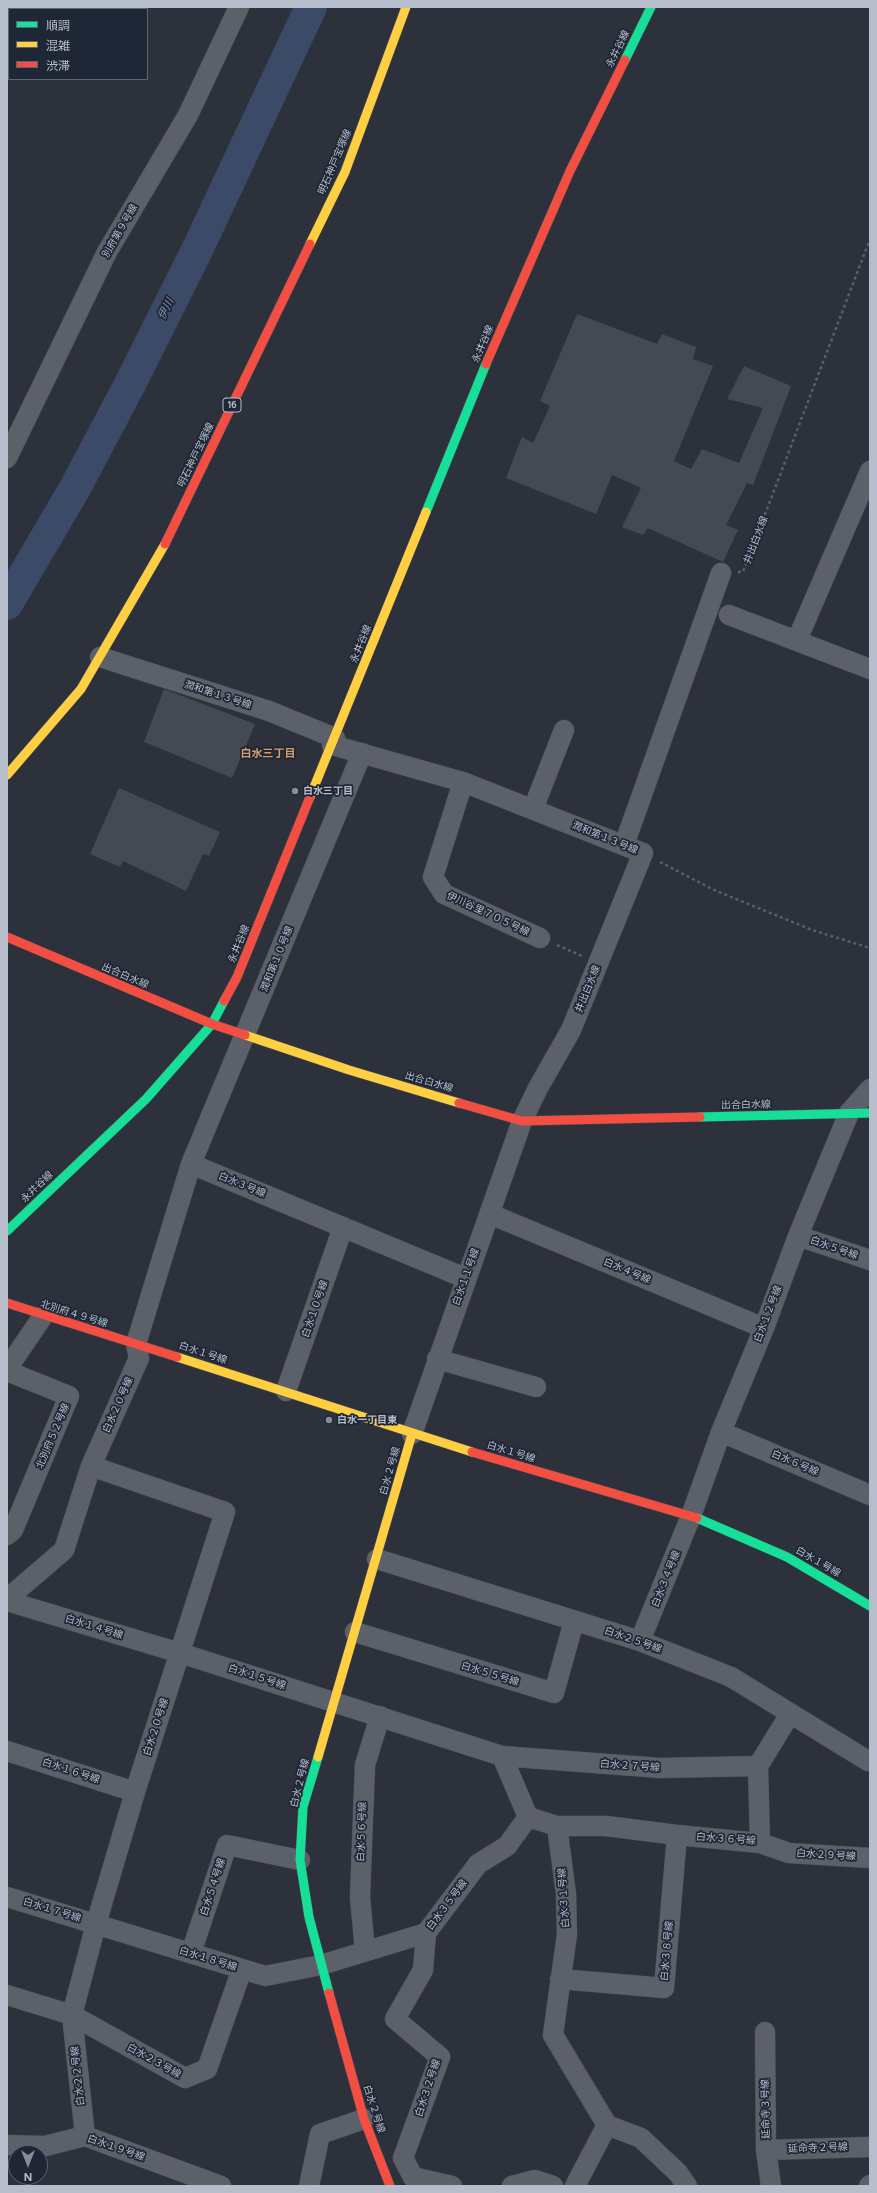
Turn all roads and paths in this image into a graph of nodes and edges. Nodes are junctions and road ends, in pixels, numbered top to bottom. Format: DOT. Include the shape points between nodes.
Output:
graph roads {
  1 [pos="239,7"];
  2 [pos="406,7"];
  3 [pos="651,7"];
  4 [pos="870,239"];
  5 [pos="7,458"];
  6 [pos="870,470"];
  7 [pos="721,573"];
  8 [pos="729,615"];
  9 [pos="797,640"];
  10 [pos="100,657"];
  11 [pos="870,669"];
  12 [pos="564,730"];
  13 [pos="334,741"];
  14 [pos="362,753"];
  15 [pos="7,775"];
  16 [pos="463,782"];
  17 [pos="533,809"];
  18 [pos="624,845"];
  19 [pos="643,853"];
  20 [pos="266,909"];
  21 [pos="293,919"];
  22 [pos="7,937"];
  23 [pos="540,938"];
  24 [pos="870,948"];
  25 [pos="599,963"];
  26 [pos="212,1024"];
  27 [pos="245,1035"];
  28 [pos="870,1088"];
  29 [pos="849,1113"];
  30 [pos="870,1113"];
  31 [pos="522,1121"];
  32 [pos="191,1164"];
  33 [pos="490,1214"];
  34 [pos="343,1227"];
  35 [pos="7,1231"];
  36 [pos="798,1236"];
  37 [pos="870,1260"];
  38 [pos="465,1278"];
  39 [pos="7,1303"];
  40 [pos="43,1316"];
  41 [pos="764,1328"];
  42 [pos="136,1344"];
  43 [pos="437,1359"];
  44 [pos="7,1370"];
  45 [pos="536,1387"];
  46 [pos="286,1391"];
  47 [pos="721,1432"];
  48 [pos="412,1434"];
  49 [pos="91,1466"];
  50 [pos="870,1495"];
  51 [pos="691,1516"];
  52 [pos="7,1535"];
  53 [pos="376,1559"];
  54 [pos="7,1600"];
  55 [pos="870,1606"];
  56 [pos="574,1621"];
  57 [pos="355,1632"];
  58 [pos="640,1642"];
  59 [pos="180,1652"];
  60 [pos="334,1701"];
  61 [pos="790,1714"];
  62 [pos="380,1716"];
  63 [pos="7,1751"];
  64 [pos="502,1756"];
  65 [pos="870,1759"];
  66 [pos="758,1766"];
  67 [pos="135,1792"];
  68 [pos="528,1817"];
  69 [pos="557,1826"];
  70 [pos="677,1835"];
  71 [pos="760,1842"];
  72 [pos="870,1858"];
  73 [pos="300,1860"];
  74 [pos="7,1897"];
  75 [pos="96,1924"];
  76 [pos="426,1933"];
  77 [pos="365,1951"];
  78 [pos="191,1953"];
  79 [pos="321,1965"];
  80 [pos="242,1969"];
  81 [pos="560,1979"];
  82 [pos="7,1995"];
  83 [pos="72,2015"];
  84 [pos="765,2032"];
  85 [pos="364,2119"];
  86 [pos="607,2125"];
  87 [pos="85,2136"];
  88 [pos="7,2145"];
  89 [pos="870,2147"];
  90 [pos="766,2150"];
  91 [pos="221,2186"];
  92 [pos="309,2186"];
  93 [pos="390,2186"];
  94 [pos="452,2186"];
  95 [pos="512,2186"];
  96 [pos="553,2186"];
  97 [pos="575,2186"];
  98 [pos="687,2186"];
  99 [pos="771,2186"];
  1 -- 5 [label="street, 別府第９号線" via="188,115 107,252"];
  2 -- 10 [label="street, 明石神戸宝塚線 / 16" via="345,172 161,552"];
  3 -- 13 [label="street, 永井谷線" via="570,171 494,345"];
  4 -- 7 [label="path, 井出白水線" via="743,572"];
  6 -- 9 [label="street"];
  7 -- 18 [label="street"];
  8 -- 9 [label="street"];
  9 -- 11 [label="street"];
  10 -- 13 [label="street, 潤和第１３号線" via="269,711"];
  10 -- 15 [label="street, 明石神戸宝塚線 / 16" via="82,689"];
  12 -- 17 [label="street"];
  13 -- 14 [label="street, 潤和第１３号線"];
  13 -- 20 [label="street, 永井谷線"];
  14 -- 16 [label="street, 潤和第１３号線"];
  14 -- 21 [label="street, 潤和第１０号線"];
  16 -- 17 [label="street, 潤和第１３号線"];
  16 -- 23 [label="street, 伊川谷里７０５号線" via="433,877 444,894"];
  17 -- 18 [label="street, 潤和第１３号線"];
  18 -- 19 [label="street, 潤和第１３号線"];
  19 -- 24 [label="path, 潤和第１３号線" via="714,890 812,930"];
  19 -- 25 [label="street, 井出白水線"];
  20 -- 21 [label="street"];
  20 -- 26 [label="street, 永井谷線" via="238,977"];
  21 -- 27 [label="street, 潤和第１０号線"];
  22 -- 26 [label="street, 出合白水線"];
  23 -- 25 [label="path, 伊川谷里７０５号線"];
  25 -- 31 [label="street, 井出白水線" via="571,1030"];
  26 -- 27 [label="street, 出合白水線"];
  26 -- 35 [label="street, 永井谷線" via="146,1099"];
  27 -- 31 [label="street, 出合白水線" via="349,1070"];
  27 -- 32 [label="street, 潤和第１０号線"];
  28 -- 29 [label="street, 白水１２号線"];
  29 -- 30 [label="street, 出合白水線"];
  29 -- 31 [label="street, 出合白水線"];
  29 -- 36 [label="street, 白水１２号線"];
  31 -- 33 [label="street, 白水１１号線"];
  32 -- 34 [label="street, 白水３号線"];
  32 -- 42 [label="street"];
  33 -- 38 [label="street, 白水１１号線"];
  33 -- 41 [label="street, 白水４号線"];
  34 -- 38 [label="street, 白水３号線"];
  34 -- 46 [label="street, 白水１０号線"];
  36 -- 37 [label="street, 白水５号線"];
  36 -- 41 [label="street, 白水１２号線"];
  38 -- 43 [label="street, 白水１１号線"];
  39 -- 40 [label="street, 北別府４９号線"];
  40 -- 42 [label="street, 北別府４９号線"];
  40 -- 44 [label="street"];
  41 -- 47 [label="street, 白水１２号線"];
  42 -- 46 [label="street, 白水１号線"];
  42 -- 49 [label="street, 白水２０号線" via="139,1358"];
  43 -- 45 [label="street"];
  43 -- 48 [label="street, 白水１１号線"];
  44 -- 52 [label="street, 北別府５２号線" via="69,1396 13,1530"];
  46 -- 48 [label="street, 白水１号線"];
  47 -- 50 [label="street, 白水６号線"];
  47 -- 51 [label="street, 白水１２号線"];
  48 -- 51 [label="street, 白水１号線"];
  48 -- 53 [label="street, 白水２号線"];
  49 -- 54 [label="street, 白水２０号線" via="64,1550"];
  49 -- 59 [label="street, 白水２０号線" via="225,1512"];
  51 -- 55 [label="street, 白水１号線" via="787,1557"];
  51 -- 58 [label="street, 白水３４号線"];
  53 -- 56 [label="street, 白水２５号線"];
  53 -- 57 [label="street, 白水２号線"];
  54 -- 59 [label="street, 白水１４号線"];
  56 -- 57 [label="street, 白水５５号線" via="554,1693"];
  56 -- 58 [label="street, 白水２５号線"];
  57 -- 60 [label="street, 白水２号線"];
  58 -- 61 [label="street, 白水２５号線" via="731,1677"];
  59 -- 60 [label="street, 白水１５号線"];
  59 -- 67 [label="street, 白水２０号線"];
  60 -- 62 [label="street"];
  60 -- 73 [label="street, 白水２号線" via="303,1807"];
  61 -- 65 [label="street, 白水２５号線" via="868,1761"];
  61 -- 66 [label="street"];
  62 -- 64 [label="street"];
  62 -- 77 [label="street, 白水５６号線" via="365,1765 360,1897"];
  63 -- 67 [label="street, 白水１６号線"];
  64 -- 66 [label="street, 白水２７号線" via="660,1768"];
  64 -- 68 [label="street"];
  66 -- 71 [label="street, 白水３６号線"];
  67 -- 75 [label="street, 白水２０号線"];
  68 -- 69 [label="street"];
  68 -- 76 [label="street, 白水３５号線" via="507,1846 478,1864"];
  69 -- 70 [label="street, 白水３６号線" via="606,1826"];
  69 -- 81 [label="street, 白水３１号線" via="566,1894 567,1934"];
  70 -- 71 [label="street, 白水３６号線"];
  70 -- 81 [label="street, 白水３８号線" via="664,1988"];
  71 -- 72 [label="street, 白水２９号線" via="789,1853"];
  73 -- 78 [label="street, 白水５４号線" via="227,1845"];
  73 -- 79 [label="street, 白水２号線" via="309,1917"];
  74 -- 75 [label="street, 白水１７号線"];
  75 -- 78 [label="street, 白水１８号線"];
  75 -- 83 [label="street, 白水２０号線"];
  76 -- 77 [label="street, 白水３５号線"];
  76 -- 94 [label="street, 白水３２号線" via="423,1970 396,2018 440,2057 403,2158 413,2177"];
  77 -- 79 [label="street, 白水３５号線"];
  78 -- 80 [label="street, 白水１８号線"];
  79 -- 80 [label="street, 白水１８号線" via="265,1976"];
  79 -- 85 [label="street, 白水２号線"];
  80 -- 83 [label="street, 白水２３号線" via="207,2070 185,2078"];
  81 -- 86 [label="street, 白水３１号線" via="553,2035"];
  82 -- 83 [label="street"];
  83 -- 87 [label="street, 白水２２号線"];
  84 -- 90 [label="street, 延命寺３号線"];
  85 -- 92 [label="street" via="320,2134"];
  85 -- 93 [label="street, 白水２号線"];
  86 -- 97 [label="street"];
  86 -- 98 [label="street" via="641,2138 678,2173"];
  87 -- 88 [label="street, 白水１９号線" via="45,2146"];
  87 -- 91 [label="street, 白水１９号線"];
  89 -- 90 [label="street, 延命寺２号線"];
  90 -- 99 [label="street, 延命寺３号線"];
  95 -- 96 [label="street" via="536,2180"];
}
